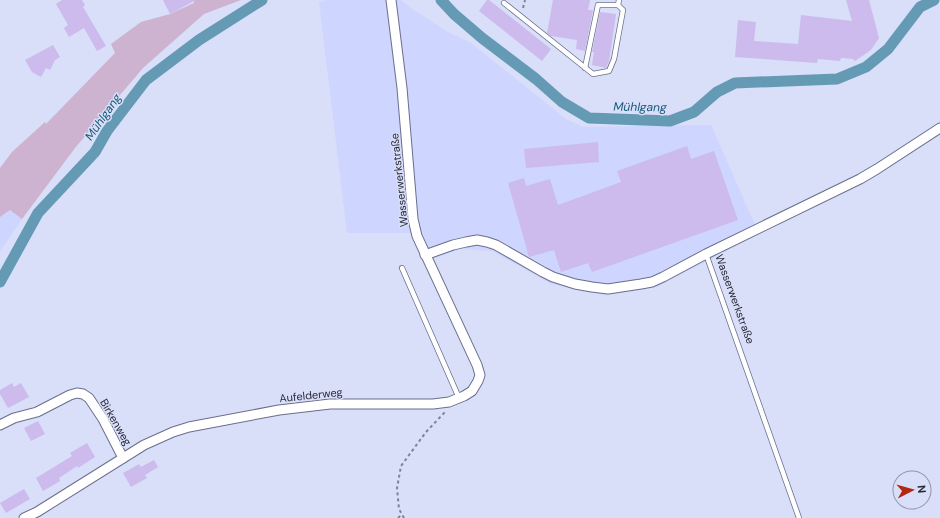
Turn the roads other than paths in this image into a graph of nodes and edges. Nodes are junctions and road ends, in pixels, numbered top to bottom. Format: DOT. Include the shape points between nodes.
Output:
graph roads {
  1 [pos="391,0"];
  2 [pos="619,2"];
  3 [pos="504,3"];
  4 [pos="585,68"];
  5 [pos="940,128"];
  6 [pos="706,254"];
  7 [pos="426,255"];
  8 [pos="402,268"];
  9 [pos="459,398"];
  10 [pos="0,425"];
  11 [pos="123,458"];
  12 [pos="24,518"];
  13 [pos="799,518"];
  1 -- 7 [label="street, Wasserwerkstraße" via="402,88 413,219 417,236"];
  2 -- 4 [label="lane" via="598,5"];
  2 -- 4 [label="lane" via="623,10 614,59 609,71 593,74"];
  3 -- 4 [label="lane"];
  5 -- 6 [label="street" via="872,172"];
  6 -- 7 [label="street, Wasserwerkstraße" via="652,282 608,289 575,284 553,277 496,245 477,240"];
  6 -- 13 [label="lane, Wasserwerkstraße"];
  7 -- 9 [label="street, Aufelderweg" via="478,365 478,381 472,391"];
  8 -- 9 [label="lane"];
  9 -- 11 [label="street, Aufelderweg" via="433,404 330,404 272,412 189,427 144,445"];
  10 -- 11 [label="street, Birkenweg" via="37,412 70,395 83,394 89,398"];
  11 -- 12 [label="street, Aufelderweg"];
}
